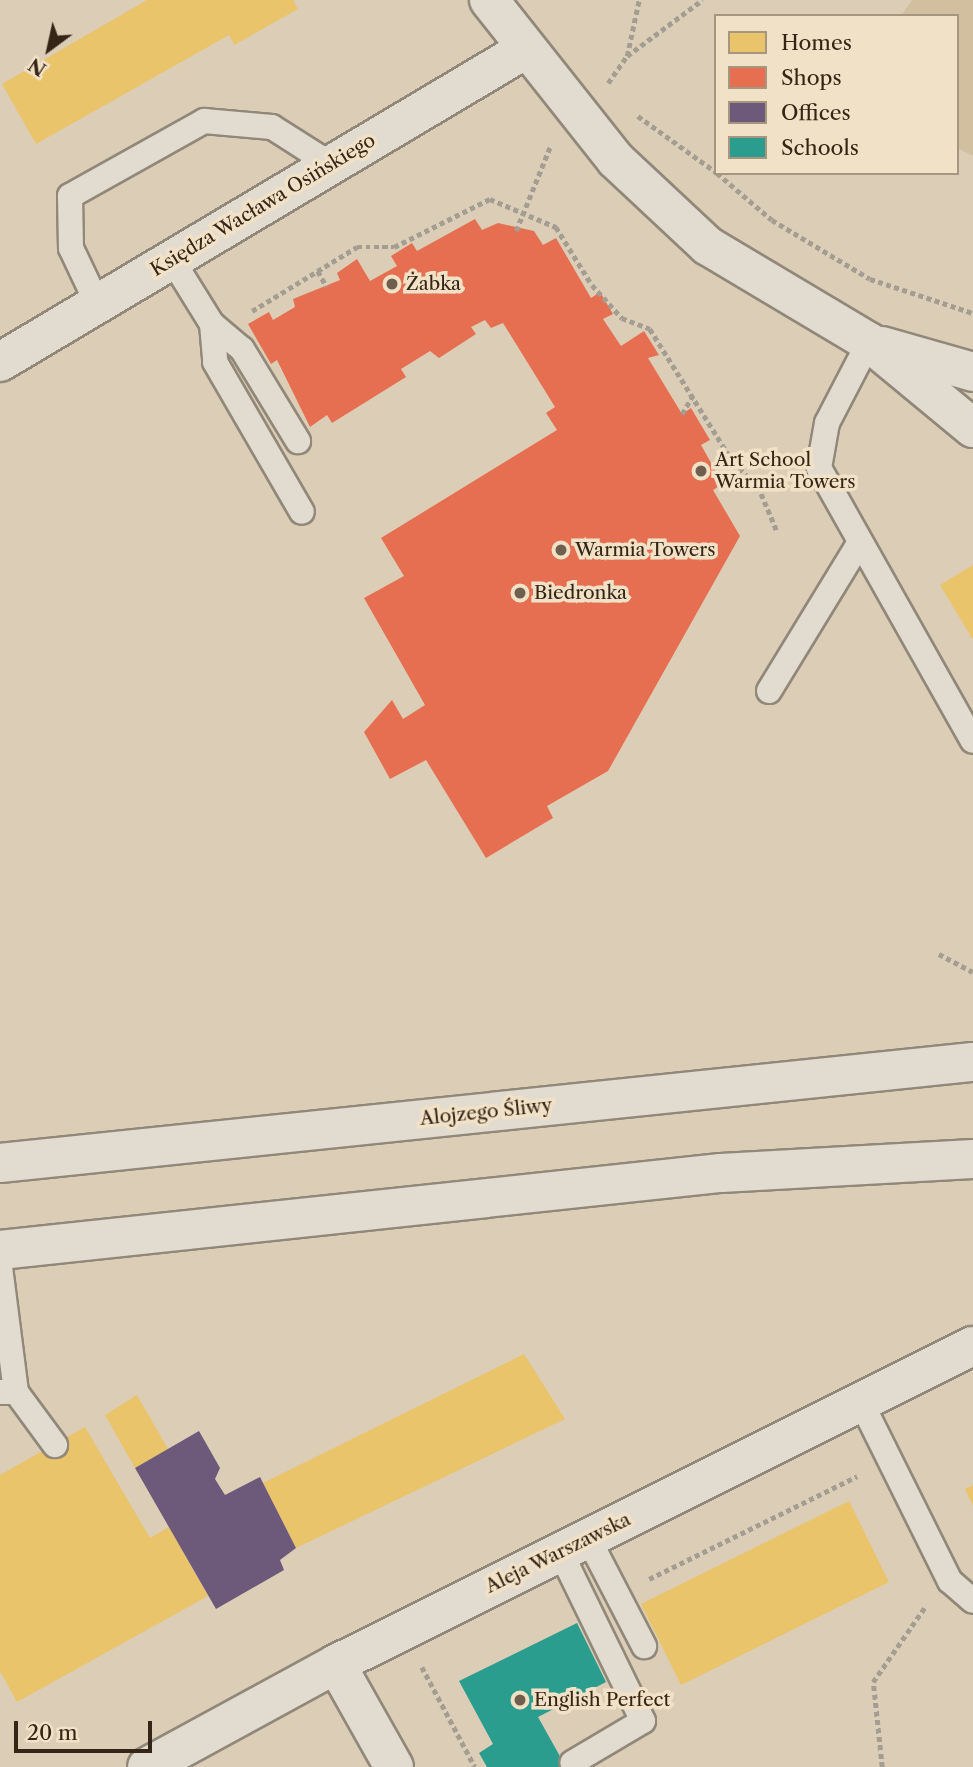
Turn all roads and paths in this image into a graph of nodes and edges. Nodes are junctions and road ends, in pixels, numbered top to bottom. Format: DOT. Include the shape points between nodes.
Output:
graph roads {
  1 [pos="489,0"];
  2 [pos="639,0"];
  3 [pos="702,0"];
  4 [pos="526,49"];
  5 [pos="627,56"];
  6 [pos="602,93"];
  7 [pos="628,111"];
  8 [pos="553,139"];
  9 [pos="327,162"];
  10 [pos="714,171"];
  11 [pos="718,175"];
  12 [pos="527,215"];
  13 [pos="516,231"];
  14 [pos="171,258"];
  15 [pos="318,271"];
  16 [pos="327,287"];
  17 [pos="97,303"];
  18 [pos="973,313"];
  19 [pos="212,324"];
  20 [pos="869,342"];
  21 [pos="0,362"];
  22 [pos="973,372"];
  23 [pos="692,397"];
  24 [pos="682,414"];
  25 [pos="973,428"];
  26 [pos="299,441"];
  27 [pos="733,462"];
  28 [pos="734,490"];
  29 [pos="302,512"];
  30 [pos="776,531"];
  31 [pos="860,542"];
  32 [pos="769,691"];
  33 [pos="973,741"];
  34 [pos="939,954"];
  35 [pos="973,972"];
  36 [pos="973,1062"];
  37 [pos="973,1158"];
  38 [pos="0,1163"];
  39 [pos="0,1250"];
  40 [pos="0,1267"];
  41 [pos="973,1346"];
  42 [pos="8,1392"];
  43 [pos="861,1402"];
  44 [pos="55,1445"];
  45 [pos="574,1544"];
  46 [pos="950,1581"];
  47 [pos="973,1601"];
  48 [pos="644,1646"];
  49 [pos="418,1660"];
  50 [pos="336,1664"];
  51 [pos="572,1763"];
  52 [pos="147,1767"];
  53 [pos="394,1767"];
  54 [pos="475,1767"];
  55 [pos="882,1767"];
  1 -- 4 [label="street"];
  2 -- 5 [label="path"];
  3 -- 5 [label="path"];
  4 -- 9 [label="street, Księdza Wacława Osińskiego" via="441,104"];
  4 -- 20 [label="street" via="616,159 708,246"];
  5 -- 6 [label="path"];
  7 -- 10 [label="path" via="671,134"];
  8 -- 12 [label="path"];
  9 -- 14 [label="street, Księdza Wacława Osińskiego"];
  9 -- 17 [label="lane" via="272,127 204,121 70,196 71,248"];
  11 -- 18 [label="path" via="772,220 870,279"];
  12 -- 13 [label="path"];
  12 -- 15 [label="path" via="490,199 394,247 357,247"];
  12 -- 23 [label="path" via="556,227 592,285 622,318 650,328"];
  14 -- 17 [label="street, Księdza Wacława Osińskiego"];
  14 -- 19 [label="lane"];
  15 -- 16 [label="path"];
  15 -- 19 [label="path" via="247,313"];
  17 -- 21 [label="street, Księdza Wacława Osińskiego"];
  19 -- 26 [label="lane" via="242,349"];
  19 -- 29 [label="lane" via="215,362"];
  20 -- 22 [label="street"];
  20 -- 25 [label="street"];
  20 -- 31 [label="lane" via="827,423 819,468"];
  23 -- 24 [label="path"];
  23 -- 27 [label="path"];
  27 -- 28 [label="path"];
  27 -- 30 [label="path" via="758,486"];
  31 -- 32 [label="lane"];
  31 -- 33 [label="lane"];
  34 -- 35 [label="path"];
  36 -- 38 [label="street, Alojzego Śliwy"];
  37 -- 39 [label="street" via="721,1173"];
  40 -- 42 [label="lane"];
  41 -- 43 [label="street, Aleja Warszawska"];
  42 -- 44 [label="lane"];
  43 -- 45 [label="street, Aleja Warszawska"];
  43 -- 46 [label="lane"];
  45 -- 48 [label="lane"];
  45 -- 50 [label="street, Aleja Warszawska"];
  45 -- 51 [label="lane" via="643,1721"];
  46 -- 47 [label="lane"];
  46 -- 55 [label="path" via="915,1617 873,1682"];
  49 -- 54 [label="path"];
  50 -- 52 [label="street, Aleja Warszawska"];
  50 -- 53 [label="street"];
}
